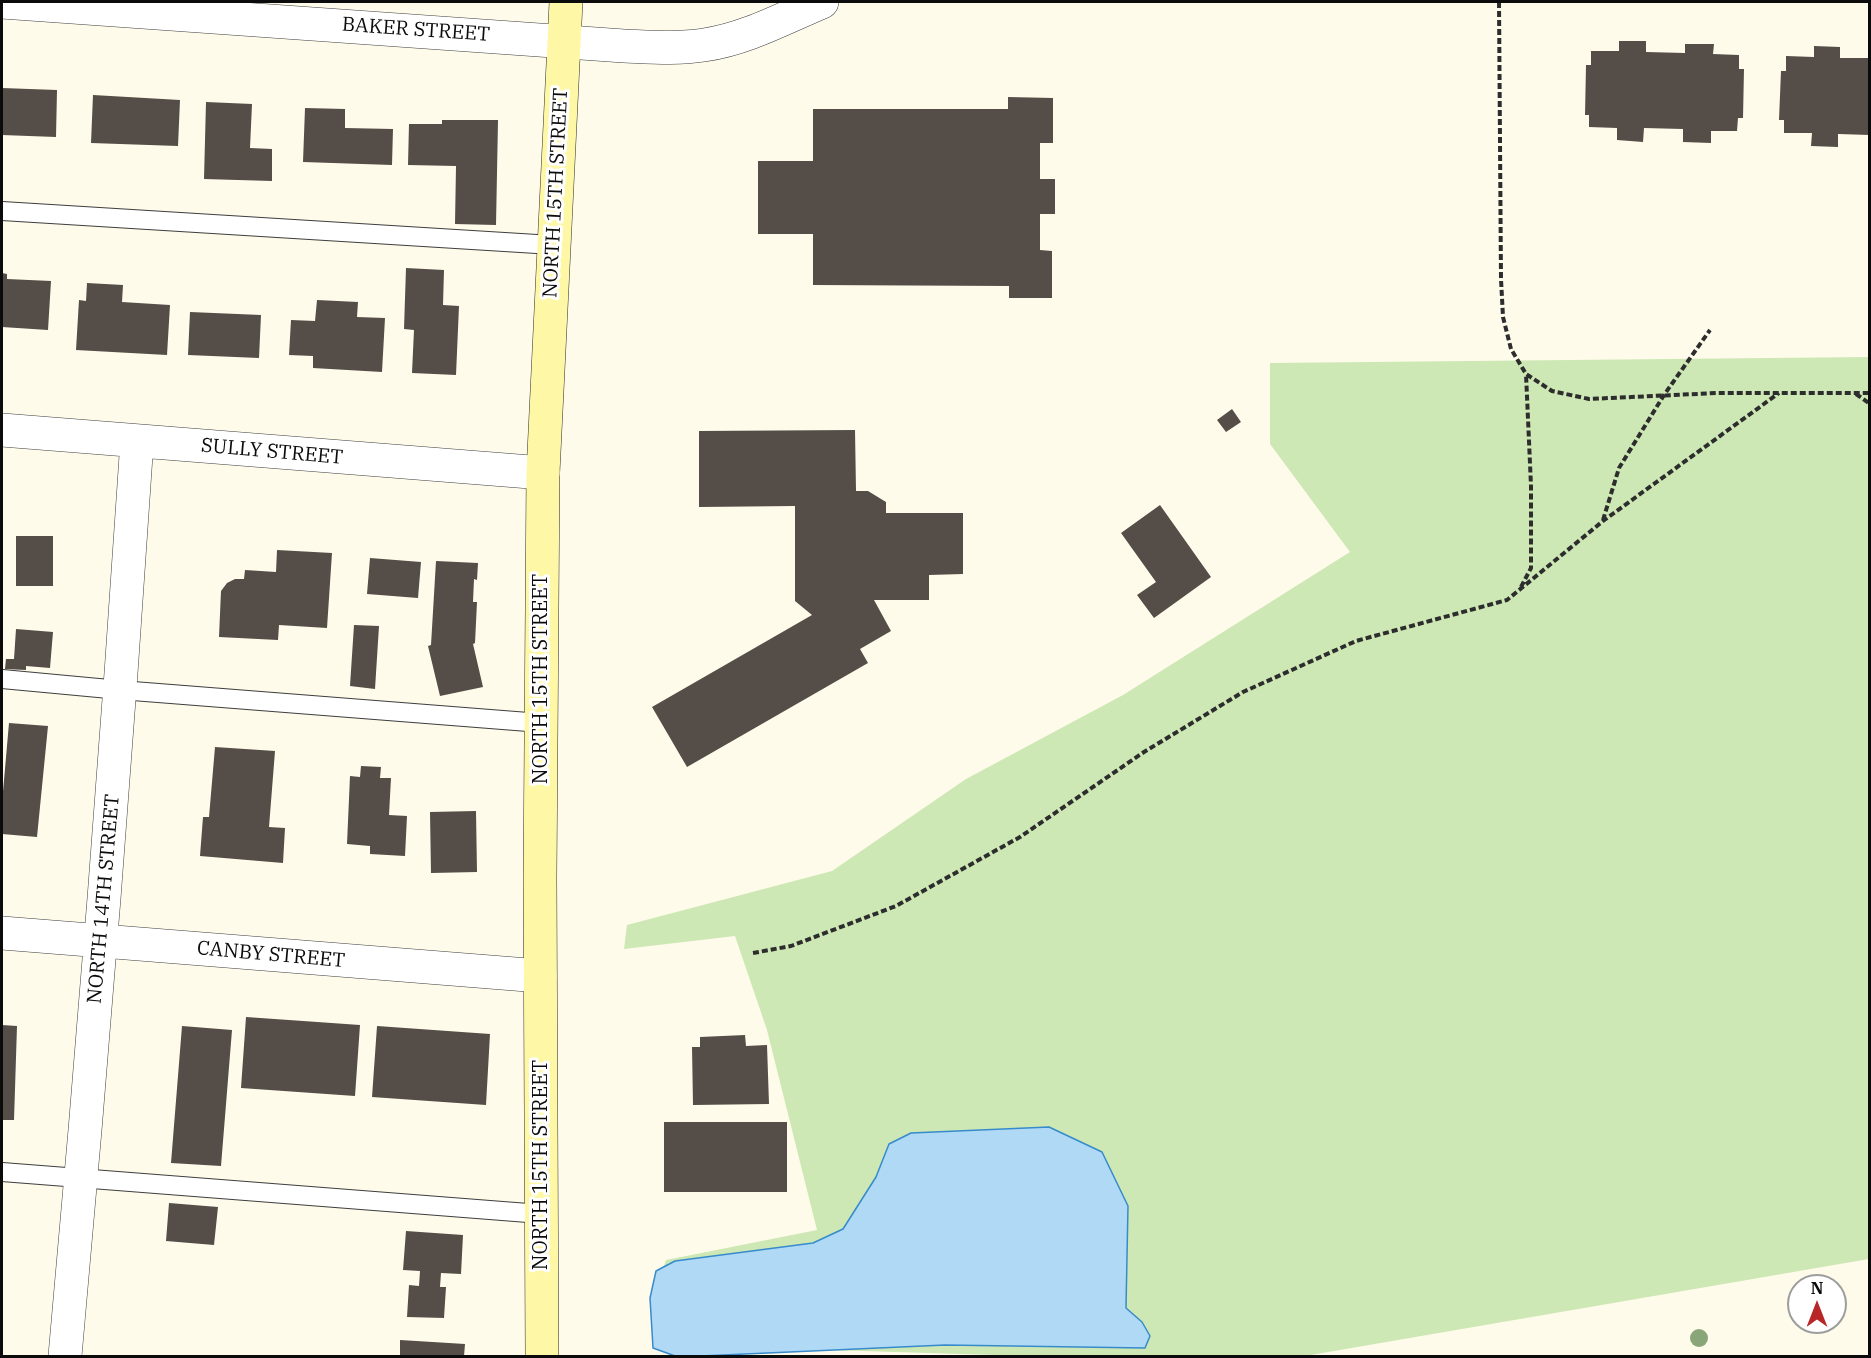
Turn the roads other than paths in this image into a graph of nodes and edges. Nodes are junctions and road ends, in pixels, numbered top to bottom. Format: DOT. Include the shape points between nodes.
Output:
graph roads {
  1 [pos="2,2"];
  2 [pos="566,2"];
  3 [pos="822,2"];
  4 [pos="564,40"];
  5 [pos="2,211"];
  6 [pos="553,245"];
  7 [pos="2,430"];
  8 [pos="137,441"];
  9 [pos="543,473"];
  10 [pos="2,679"];
  11 [pos="120,690"];
  12 [pos="541,723"];
  13 [pos="2,933"];
  14 [pos="101,941"];
  15 [pos="540,976"];
  16 [pos="2,1172"];
  17 [pos="81,1179"];
  18 [pos="541,1214"];
  19 [pos="65,1356"];
  20 [pos="542,1356"];
  1 -- 4 [label="street, BAKER STREET"];
  2 -- 4 [label="main road, NORTH 15TH STREET"];
  3 -- 4 [label="street, BAKER STREET" via="753,33 705,45 667,47"];
  4 -- 6 [label="main road, NORTH 15TH STREET"];
  5 -- 6 [label="lane"];
  6 -- 9 [label="main road, NORTH 15TH STREET"];
  7 -- 8 [label="street, SULLY STREET"];
  8 -- 9 [label="street, SULLY STREET"];
  8 -- 11 [label="street, NORTH 14TH STREET"];
  9 -- 12 [label="main road, NORTH 15TH STREET"];
  10 -- 11 [label="lane"];
  11 -- 12 [label="lane"];
  11 -- 14 [label="street, NORTH 14TH STREET"];
  12 -- 15 [label="main road, NORTH 15TH STREET"];
  13 -- 14 [label="street, CANBY STREET"];
  14 -- 15 [label="street, CANBY STREET"];
  14 -- 17 [label="street, NORTH 14TH STREET"];
  15 -- 18 [label="main road, NORTH 15TH STREET"];
  16 -- 17 [label="lane"];
  17 -- 18 [label="lane"];
  17 -- 19 [label="street, NORTH 14TH STREET"];
  18 -- 20 [label="main road, NORTH 15TH STREET"];
}
